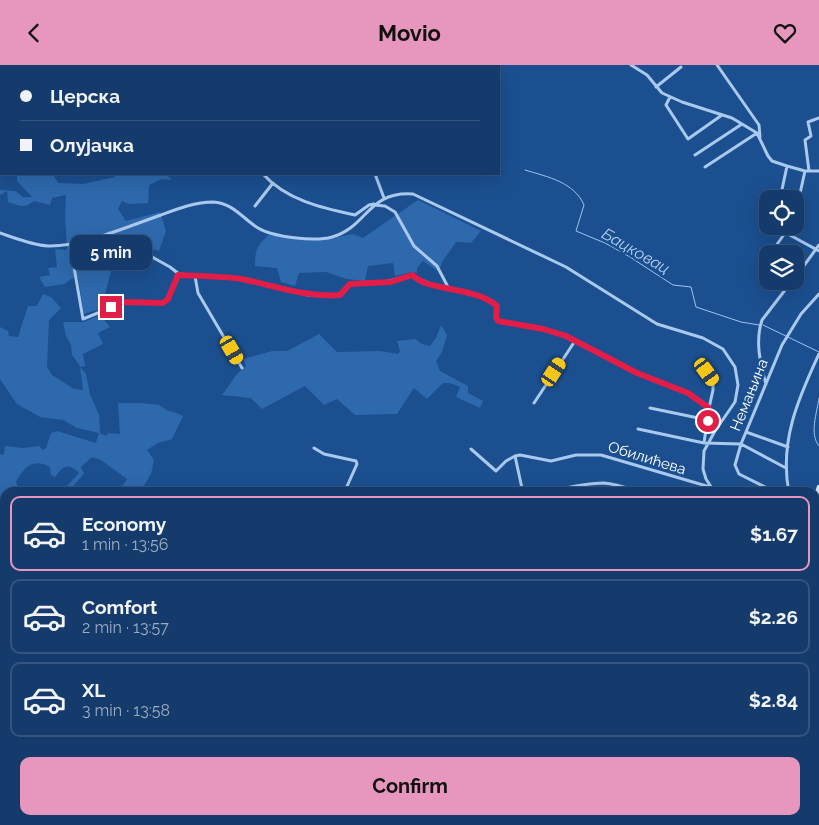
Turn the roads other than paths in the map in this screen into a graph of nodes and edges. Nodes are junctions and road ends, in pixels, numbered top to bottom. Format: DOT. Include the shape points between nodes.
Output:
graph roads {
  1 [pos="631,65"];
  2 [pos="717,65"];
  3 [pos="682,67"];
  4 [pos="656,87"];
  5 [pos="670,97"];
  6 [pos="722,115"];
  7 [pos="819,118"];
  8 [pos="743,123"];
  9 [pos="757,133"];
  10 [pos="760,138"];
  11 [pos="695,155"];
  12 [pos="705,167"];
  13 [pos="787,167"];
  14 [pos="807,171"];
  15 [pos="819,171"];
  16 [pos="264,175"];
  17 [pos="375,175"];
  18 [pos="273,183"];
  19 [pos="782,190"];
  20 [pos="802,190"];
  21 [pos="384,198"];
  22 [pos="374,205"];
  23 [pos="254,206"];
  24 [pos="0,233"];
  25 [pos="108,233"];
  26 [pos="784,235"];
  27 [pos="790,235"];
  28 [pos="70,244"];
  29 [pos="777,245"];
  30 [pos="819,245"];
  31 [pos="818,250"];
  32 [pos="804,267"];
  33 [pos="178,275"];
  34 [pos="195,276"];
  35 [pos="449,289"];
  36 [pos="785,290"];
  37 [pos="819,294"];
  38 [pos="575,341"];
  39 [pos="819,355"];
  40 [pos="242,368"];
  41 [pos="707,372"];
  42 [pos="766,384"];
  43 [pos="534,403"];
  44 [pos="709,408"];
  45 [pos="650,409"];
  46 [pos="708,421"];
  47 [pos="638,429"];
  48 [pos="746,432"];
  49 [pos="706,443"];
  50 [pos="741,444"];
  51 [pos="788,447"];
  52 [pos="314,448"];
  53 [pos="471,449"];
  54 [pos="515,456"];
  55 [pos="786,468"];
  56 [pos="347,487"];
  57 [pos="523,487"];
  58 [pos="569,487"];
  59 [pos="624,487"];
  60 [pos="711,487"];
  61 [pos="764,487"];
  62 [pos="788,487"];
  1 -- 4 [label="street"];
  2 -- 10 [label="street" via="759,125"];
  3 -- 4 [label="street"];
  4 -- 5 [label="street"];
  5 -- 6 [label="street"];
  5 -- 6 [label="street" via="666,105 688,139"];
  6 -- 8 [label="street"];
  7 -- 14 [label="street" via="808,122 811,136 805,140"];
  8 -- 9 [label="street"];
  8 -- 11 [label="street"];
  9 -- 10 [label="street"];
  9 -- 12 [label="street"];
  10 -- 13 [label="street" via="772,161"];
  13 -- 14 [label="street"];
  13 -- 19 [label="street"];
  14 -- 15 [label="street"];
  14 -- 20 [label="street"];
  16 -- 18 [label="street"];
  17 -- 21 [label="street"];
  18 -- 22 [label="street" via="291,196 330,210 355,215"];
  18 -- 23 [label="street"];
  21 -- 22 [label="street"];
  21 -- 49 [label="street" via="413,194 566,267 657,325 703,338 724,349 735,367 738,393 730,411"];
  22 -- 25 [label="street" via="347,230 332,237 267,232 232,207 211,202"];
  22 -- 35 [label="street" via="387,207 396,213 414,246 438,267"];
  24 -- 28 [label="street" via="41,245"];
  25 -- 28 [label="street"];
  25 -- 33 [label="street" via="170,267"];
  26 -- 29 [label="street"];
  27 -- 31 [label="street"];
  28 -- 33 [label="street" via="83,319 125,302 163,303 168,299"];
  30 -- 31 [label="street"];
  31 -- 32 [label="street"];
  33 -- 34 [label="street"];
  34 -- 35 [label="street" via="241,279 323,296 340,295 350,284 391,282 412,275 423,282"];
  34 -- 40 [label="street" via="198,293"];
  35 -- 38 [label="street" via="495,304 498,321 557,333"];
  36 -- 42 [label="street" via="760,325 759,349"];
  37 -- 42 [label="street, Немањина" via="787,337"];
  38 -- 43 [label="street"];
  38 -- 44 [label="street" via="637,373 688,393"];
  39 -- 51 [label="street" via="790,425"];
  41 -- 44 [label="street" via="713,380"];
  42 -- 48 [label="street, Немањина"];
  44 -- 46 [label="street"];
  45 -- 46 [label="street"];
  46 -- 49 [label="street"];
  47 -- 49 [label="street"];
  48 -- 50 [label="street, Немањина"];
  48 -- 51 [label="street"];
  49 -- 50 [label="street"];
  49 -- 60 [label="street" via="703,464"];
  50 -- 55 [label="street"];
  50 -- 61 [label="street, Немањина" via="735,465 739,474"];
  51 -- 55 [label="street"];
  52 -- 56 [label="street" via="324,454 356,461 358,464"];
  53 -- 54 [label="street" via="496,471"];
  54 -- 57 [label="street"];
  54 -- 60 [label="street, Обилићева" via="552,461 576,455 601,455"];
  55 -- 62 [label="street"];
  58 -- 59 [label="street" via="604,483"];
}
